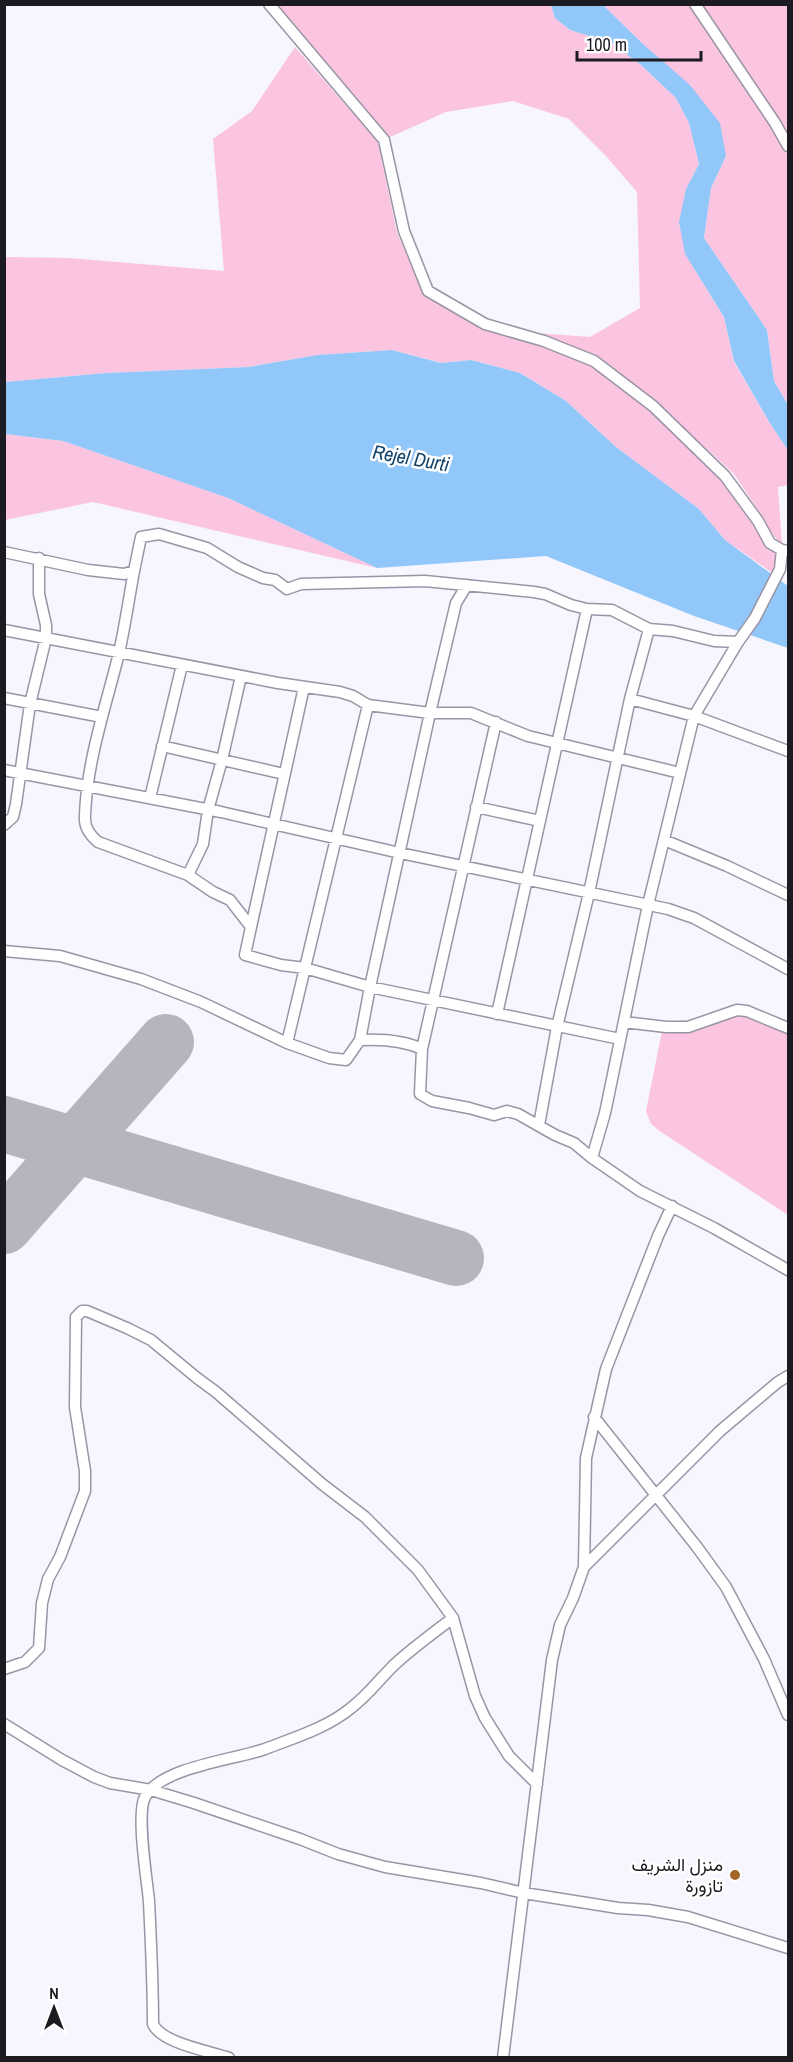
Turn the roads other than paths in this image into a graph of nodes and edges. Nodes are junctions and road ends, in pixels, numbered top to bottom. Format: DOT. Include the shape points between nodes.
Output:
graph roads {
  1 [pos="268,4"];
  2 [pos="695,4"];
  3 [pos="789,146"];
  4 [pos="785,550"];
  5 [pos="4,552"];
  6 [pos="39,558"];
  7 [pos="134,571"];
  8 [pos="467,585"];
  9 [pos="587,609"];
  10 [pos="649,629"];
  11 [pos="4,630"];
  12 [pos="46,638"];
  13 [pos="738,642"];
  14 [pos="119,652"];
  15 [pos="182,665"];
  16 [pos="241,676"];
  17 [pos="304,687"];
  18 [pos="4,698"];
  19 [pos="630,699"];
  20 [pos="30,704"];
  21 [pos="368,705"];
  22 [pos="430,713"];
  23 [pos="694,716"];
  24 [pos="102,717"];
  25 [pos="496,722"];
  26 [pos="557,743"];
  27 [pos="162,746"];
  28 [pos="789,751"];
  29 [pos="618,757"];
  30 [pos="222,760"];
  31 [pos="4,770"];
  32 [pos="21,773"];
  33 [pos="680,773"];
  34 [pos="284,774"];
  35 [pos="88,786"];
  36 [pos="150,798"];
  37 [pos="476,807"];
  38 [pos="208,810"];
  39 [pos="540,821"];
  40 [pos="273,824"];
  41 [pos="4,825"];
  42 [pos="337,839"];
  43 [pos="664,840"];
  44 [pos="400,853"];
  45 [pos="463,866"];
  46 [pos="188,875"];
  47 [pos="528,880"];
  48 [pos="589,893"];
  49 [pos="789,895"];
  50 [pos="648,905"];
  51 [pos="251,927"];
  52 [pos="4,951"];
  53 [pos="305,968"];
  54 [pos="789,969"];
  55 [pos="370,987"];
  56 [pos="434,1000"];
  57 [pos="497,1014"];
  58 [pos="624,1022"];
  59 [pos="557,1027"];
  60 [pos="789,1028"];
  61 [pos="620,1039"];
  62 [pos="360,1040"];
  63 [pos="287,1043"];
  64 [pos="422,1049"];
  65 [pos="539,1125"];
  66 [pos="591,1158"];
  67 [pos="672,1206"];
  68 [pos="789,1270"];
  69 [pos="789,1376"];
  70 [pos="594,1417"];
  71 [pos="655,1495"];
  72 [pos="584,1567"];
  73 [pos="453,1618"];
  74 [pos="4,1669"];
  75 [pos="789,1715"];
  76 [pos="4,1724"];
  77 [pos="537,1784"];
  78 [pos="151,1790"];
  79 [pos="524,1893"];
  80 [pos="789,1948"];
  81 [pos="229,2058"];
  82 [pos="503,2058"];
  1 -- 4 [label="street" via="384,140 405,231 428,291 485,324 594,361 653,406 725,476 770,543"];
  2 -- 3 [label="street"];
  4 -- 13 [label="street" via="780,569 755,618"];
  5 -- 6 [label="street"];
  6 -- 7 [label="street" via="88,570 124,574"];
  6 -- 12 [label="street" via="39,594"];
  7 -- 8 [label="street" via="141,537 159,534 207,548 287,589 301,584 351,582"];
  7 -- 14 [label="street"];
  8 -- 9 [label="street" via="540,593"];
  8 -- 22 [label="street" via="456,603"];
  9 -- 10 [label="street" via="612,610"];
  9 -- 26 [label="street"];
  10 -- 13 [label="street"];
  10 -- 19 [label="street"];
  11 -- 12 [label="street"];
  12 -- 14 [label="street"];
  12 -- 20 [label="street"];
  13 -- 23 [label="street"];
  14 -- 15 [label="street"];
  14 -- 24 [label="street"];
  15 -- 16 [label="street"];
  15 -- 27 [label="street"];
  16 -- 17 [label="street"];
  16 -- 30 [label="street"];
  17 -- 21 [label="street" via="353,696"];
  17 -- 34 [label="street"];
  18 -- 20 [label="street"];
  19 -- 23 [label="street"];
  19 -- 29 [label="street"];
  20 -- 24 [label="street"];
  20 -- 32 [label="street"];
  21 -- 22 [label="street"];
  21 -- 42 [label="street"];
  22 -- 25 [label="street" via="471,713"];
  22 -- 44 [label="street"];
  23 -- 28 [label="street"];
  23 -- 33 [label="street"];
  24 -- 35 [label="street"];
  25 -- 26 [label="street"];
  25 -- 37 [label="street"];
  26 -- 29 [label="street"];
  26 -- 39 [label="street"];
  27 -- 30 [label="street"];
  27 -- 36 [label="street"];
  29 -- 33 [label="street"];
  29 -- 48 [label="street"];
  30 -- 34 [label="street"];
  30 -- 38 [label="street"];
  31 -- 32 [label="street"];
  32 -- 35 [label="street"];
  32 -- 41 [label="street" via="13,817"];
  33 -- 43 [label="street"];
  34 -- 40 [label="street"];
  35 -- 36 [label="street"];
  35 -- 46 [label="street" via="84,815 87,831 98,842"];
  36 -- 38 [label="street"];
  37 -- 39 [label="street"];
  37 -- 45 [label="street"];
  38 -- 40 [label="street"];
  38 -- 46 [label="street" via="203,844"];
  39 -- 47 [label="street"];
  40 -- 42 [label="street"];
  40 -- 51 [label="street"];
  42 -- 44 [label="street"];
  42 -- 53 [label="street"];
  43 -- 49 [label="street"];
  43 -- 50 [label="street"];
  44 -- 45 [label="street"];
  44 -- 55 [label="street"];
  45 -- 47 [label="street"];
  45 -- 56 [label="street"];
  46 -- 51 [label="street" via="230,900"];
  47 -- 48 [label="street"];
  47 -- 57 [label="street"];
  48 -- 50 [label="street"];
  48 -- 59 [label="street"];
  50 -- 54 [label="street" via="694,918"];
  50 -- 58 [label="street"];
  51 -- 53 [label="street" via="245,955"];
  52 -- 63 [label="street" via="60,956 141,979 201,1002"];
  53 -- 55 [label="street"];
  53 -- 63 [label="street"];
  55 -- 56 [label="street"];
  55 -- 62 [label="street"];
  56 -- 57 [label="street"];
  56 -- 64 [label="street"];
  57 -- 59 [label="street"];
  58 -- 60 [label="street" via="688,1027 737,1010"];
  58 -- 61 [label="street"];
  59 -- 61 [label="street"];
  59 -- 65 [label="street"];
  61 -- 66 [label="street"];
  62 -- 63 [label="street" via="346,1060"];
  62 -- 64 [label="street" via="400,1042"];
  64 -- 65 [label="street" via="420,1094 432,1101 488,1114 507,1111"];
  65 -- 66 [label="street" via="574,1143"];
  66 -- 67 [label="street" via="640,1191"];
  67 -- 68 [label="street"];
  67 -- 70 [label="street" via="606,1369"];
  69 -- 71 [label="street" via="720,1431"];
  70 -- 71 [label="street"];
  70 -- 72 [label="street" via="586,1458"];
  71 -- 72 [label="street"];
  71 -- 75 [label="street" via="726,1587"];
  72 -- 77 [label="street" via="556,1641"];
  73 -- 74 [label="street" via="418,1569 365,1516 216,1392 151,1340 82,1311 76,1317 75,1407 85,1491 48,1579 39,1648 25,1662"];
  73 -- 77 [label="street" via="485,1718 509,1756"];
  73 -- 78 [label="street" via="394,1665 350,1709 325,1724 248,1755 168,1777"];
  76 -- 78 [label="street" via="94,1777"];
  77 -- 79 [label="street"];
  78 -- 79 [label="street" via="385,1867"];
  78 -- 81 [label="street" via="144,1798 142,1811 153,2024 169,2040"];
  79 -- 80 [label="street" via="688,1917"];
  79 -- 82 [label="street"];
}
